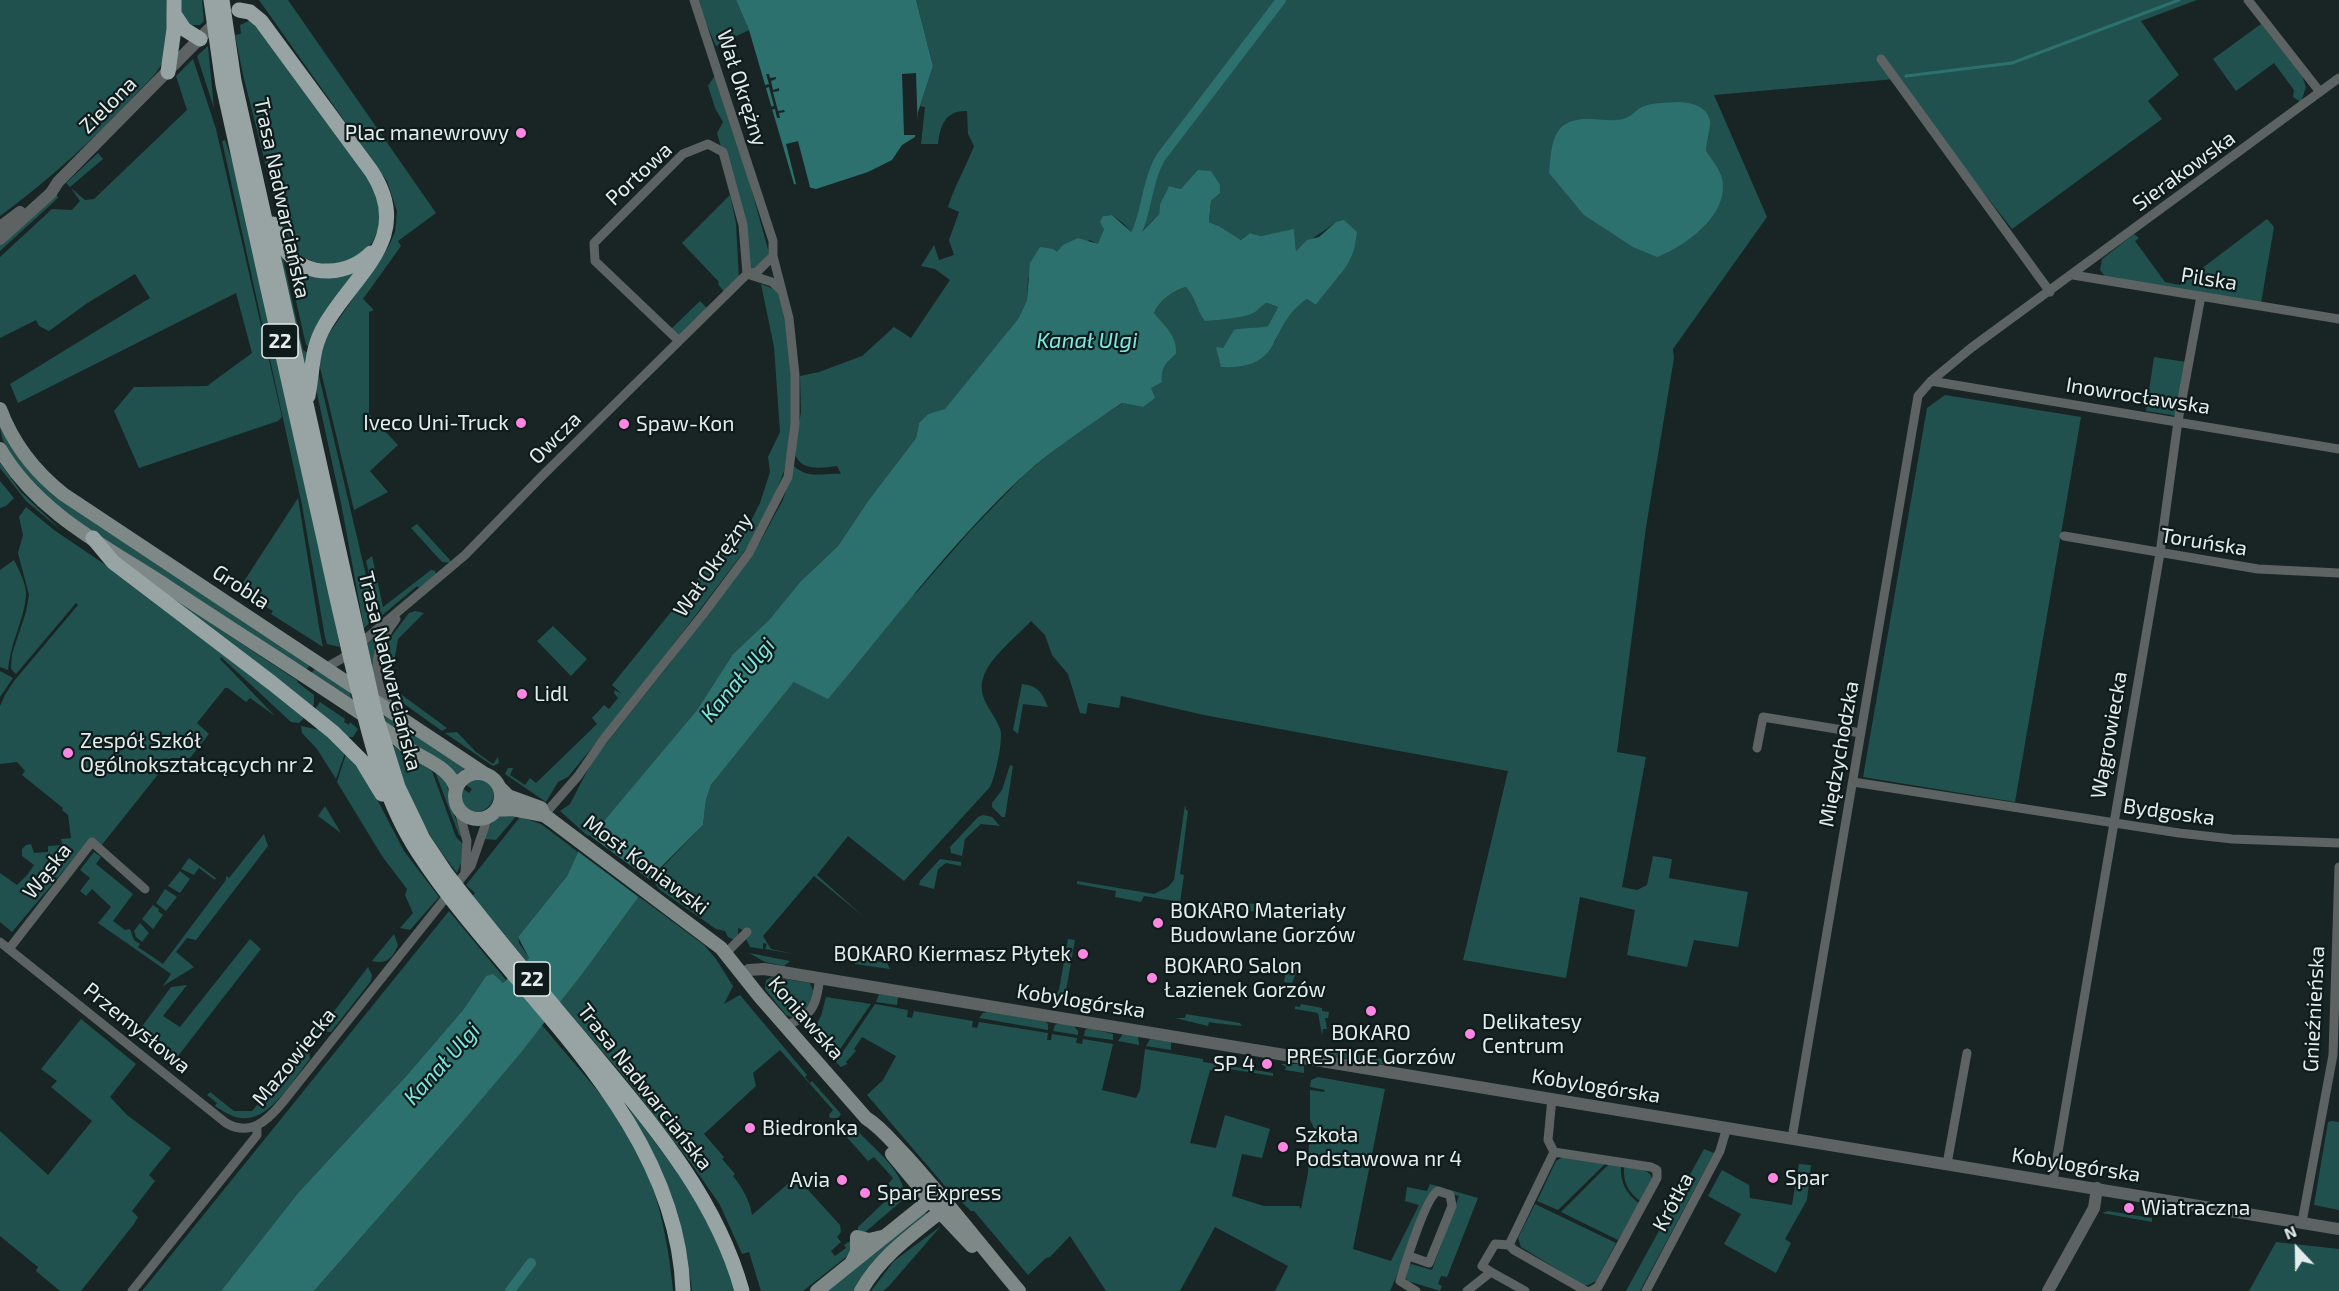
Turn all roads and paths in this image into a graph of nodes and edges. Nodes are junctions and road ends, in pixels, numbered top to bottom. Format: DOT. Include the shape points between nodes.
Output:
graph roads {
  1 [pos="211,0"];
  2 [pos="222,0"];
  3 [pos="694,0"];
  4 [pos="2248,0"];
  5 [pos="240,5"];
  6 [pos="174,7"];
  7 [pos="200,39"];
  8 [pos="1881,59"];
  9 [pos="168,72"];
  10 [pos="2339,78"];
  11 [pos="229,83"];
  12 [pos="2320,92"];
  13 [pos="255,176"];
  14 [pos="58,182"];
  15 [pos="0,227"];
  16 [pos="0,239"];
  17 [pos="380,245"];
  18 [pos="773,256"];
  19 [pos="747,274"];
  20 [pos="2073,275"];
  21 [pos="782,292"];
  22 [pos="2050,292"];
  23 [pos="2201,296"];
  24 [pos="2339,319"];
  25 [pos="679,341"];
  26 [pos="1931,381"];
  27 [pos="306,406"];
  28 [pos="0,409"];
  29 [pos="2178,421"];
  30 [pos="0,449"];
  31 [pos="2339,450"];
  32 [pos="2064,536"];
  33 [pos="93,538"];
  34 [pos="2160,554"];
  35 [pos="2339,573"];
  36 [pos="343,597"];
  37 [pos="409,603"];
  38 [pos="325,668"];
  39 [pos="401,717"];
  40 [pos="1862,734"];
  41 [pos="1757,748"];
  42 [pos="375,760"];
  43 [pos="485,774"];
  44 [pos="1853,782"];
  45 [pos="500,788"];
  46 [pos="456,789"];
  47 [pos="458,807"];
  48 [pos="492,813"];
  49 [pos="547,818"];
  50 [pos="2112,822"];
  51 [pos="2339,843"];
  52 [pos="2339,867"];
  53 [pos="465,873"];
  54 [pos="441,877"];
  55 [pos="145,889"];
  56 [pos="747,932"];
  57 [pos="0,942"];
  58 [pos="721,948"];
  59 [pos="9,949"];
  60 [pos="742,975"];
  61 [pos="820,978"];
  62 [pos="785,1026"];
  63 [pos="1967,1053"];
  64 [pos="616,1090"];
  65 [pos="1552,1098"];
  66 [pos="257,1126"];
  67 [pos="1727,1127"];
  68 [pos="1792,1138"];
  69 [pos="1554,1152"];
  70 [pos="1947,1164"];
  71 [pos="2053,1181"];
  72 [pos="2097,1188"];
  73 [pos="937,1204"];
  74 [pos="2302,1222"];
  75 [pos="2339,1229"];
  76 [pos="1509,1245"];
  77 [pos="1409,1256"];
  78 [pos="1491,1272"];
  79 [pos="1018,1290"];
  80 [pos="132,1291"];
  81 [pos="683,1291"];
  82 [pos="742,1291"];
  83 [pos="817,1291"];
  84 [pos="861,1291"];
  85 [pos="1416,1291"];
  86 [pos="1467,1291"];
  87 [pos="1525,1291"];
  88 [pos="1586,1291"];
  89 [pos="1591,1291"];
  90 [pos="1646,1291"];
  91 [pos="2048,1291"];
  1 -- 11 [label="main road, Trasa Nadwarciańska / 22"];
  2 -- 11 [label="main road, Trasa Nadwarciańska / 22"];
  3 -- 18 [label="street, Wał Okrężny" via="773,241"];
  4 -- 12 [label="street"];
  5 -- 7 [label="street, Zielona" via="220,18"];
  5 -- 17 [label="main road" via="261,21 376,178 388,211"];
  6 -- 7 [label="main road" via="184,29"];
  6 -- 9 [label="main road"];
  7 -- 9 [label="street, Zielona"];
  8 -- 22 [label="street"];
  9 -- 14 [label="street, Zielona"];
  10 -- 12 [label="street, Sierakowska"];
  11 -- 13 [label="main road, Trasa Nadwarciańska / 22"];
  11 -- 36 [label="main road, Trasa Nadwarciańska / 22"];
  12 -- 20 [label="street, Sierakowska"];
  13 -- 17 [label="main road" via="280,240 303,265 323,271 345,269"];
  13 -- 27 [label="main road, Trasa Nadwarciańska / 22"];
  14 -- 15 [label="street"];
  14 -- 16 [label="street, Zielona" via="51,194"];
  17 -- 27 [label="main road" via="317,341"];
  18 -- 19 [label="street" via="757,272"];
  18 -- 21 [label="street, Wał Okrężny"];
  19 -- 21 [label="street" via="772,282"];
  19 -- 25 [label="street, Owcza"];
  19 -- 25 [label="street, Portowa" via="743,225 723,152 708,144 683,154 594,243 595,261"];
  20 -- 22 [label="street, Sierakowska"];
  20 -- 23 [label="street, Pilska"];
  21 -- 49 [label="street, Wał Okrężny" via="795,375 795,424 788,477 735,572"];
  22 -- 26 [label="street, Sierakowska"];
  23 -- 24 [label="street, Pilska"];
  23 -- 29 [label="street, Wągrowiecka"];
  25 -- 37 [label="street, Owcza" via="465,555"];
  26 -- 29 [label="street, Inowrocławska"];
  26 -- 40 [label="street, Międzychodzka" via="1918,396"];
  27 -- 36 [label="main road, Trasa Nadwarciańska / 22"];
  28 -- 38 [label="main road, Grobla" via="24,455 63,494"];
  29 -- 31 [label="street, Inowrocławska"];
  29 -- 34 [label="street, Wągrowiecka"];
  30 -- 33 [label="main road, Grobla" via="45,505"];
  32 -- 34 [label="street, Toruńska"];
  33 -- 42 [label="main road" via="112,562"];
  33 -- 46 [label="main road, Grobla" via="390,733 444,771"];
  34 -- 35 [label="street, Toruńska" via="2258,570"];
  34 -- 50 [label="street, Wągrowiecka"];
  36 -- 42 [label="main road, Trasa Nadwarciańska / 22"];
  37 -- 38 [label="street, Owcza" via="343,658"];
  37 -- 39 [label="street, Owcza" via="390,626 376,660 386,701"];
  38 -- 39 [label="main road, Grobla"];
  39 -- 43 [label="main road, Grobla"];
  40 -- 41 [label="street" via="1762,717"];
  40 -- 44 [label="street, Międzychodzka"];
  42 -- 54 [label="main road, Trasa Nadwarciańska / 22" via="410,814"];
  42 -- 54 [label="main road, Trasa Nadwarciańska / 22" via="402,824"];
  43 -- 45 [label="main road" via="494,778"];
  43 -- 46 [label="main road" via="466,776"];
  44 -- 50 [label="street, Bydgoska"];
  44 -- 68 [label="street, Międzychodzka"];
  45 -- 48 [label="main road" via="501,799"];
  45 -- 49 [label="main road" via="508,796 537,806"];
  46 -- 47 [label="main road"];
  47 -- 48 [label="main road" via="474,818"];
  47 -- 53 [label="street" via="468,845"];
  48 -- 49 [label="main road" via="511,808"];
  48 -- 53 [label="street, Mazowiecka" via="483,825 475,858"];
  49 -- 58 [label="main road, Most Koniawski"];
  50 -- 51 [label="street, Bydgoska" via="2232,839"];
  50 -- 71 [label="street, Wągrowiecka"];
  52 -- 74 [label="street, Gnieźnieńska" via="2333,1055"];
  53 -- 66 [label="street, Mazowiecka" via="282,1103 266,1122"];
  54 -- 64 [label="main road, Trasa Nadwarciańska / 22"];
  55 -- 59 [label="street, Wąska" via="92,842"];
  56 -- 58 [label="street"];
  57 -- 59 [label="street, Przemysłowa"];
  58 -- 60 [label="main road, Koniawska"];
  59 -- 66 [label="street, Przemysłowa" via="226,1123 241,1128"];
  60 -- 61 [label="street, Kobylogórska" via="760,969"];
  60 -- 62 [label="main road, Koniawska"];
  61 -- 62 [label="street" via="813,1008 805,1017"];
  61 -- 65 [label="street, Kobylogórska"];
  62 -- 73 [label="main road, Koniawska"];
  63 -- 70 [label="street"];
  64 -- 81 [label="main road, Trasa Nadwarciańska / 22" via="667,1204 680,1256"];
  64 -- 82 [label="main road, Trasa Nadwarciańska / 22" via="669,1147 701,1193 727,1245"];
  65 -- 67 [label="street, Kobylogórska"];
  65 -- 69 [label="street" via="1548,1140"];
  66 -- 80 [label="street, Mazowiecka" via="256,1135"];
  67 -- 68 [label="street, Kobylogórska"];
  67 -- 90 [label="street, Krótka" via="1720,1151"];
  68 -- 70 [label="street, Kobylogórska"];
  69 -- 76 [label="street"];
  69 -- 89 [label="street" via="1651,1167 1658,1174 1598,1287"];
  70 -- 71 [label="street, Kobylogórska"];
  71 -- 72 [label="street, Kobylogórska"];
  72 -- 74 [label="street, Kobylogórska"];
  72 -- 91 [label="street" via="2094,1208"];
  73 -- 79 [label="main road, Koniawska" via="996,1272"];
  73 -- 83 [label="main road" via="892,1232"];
  73 -- 84 [label="main road" via="873,1270"];
  74 -- 75 [label="street, Kobylogórska"];
  76 -- 78 [label="street" via="1495,1244 1482,1266"];
  76 -- 88 [label="street"];
  77 -- 77 [label="street" via="1429,1263 1452,1206 1450,1195 1444,1191 1430,1198"];
  77 -- 85 [label="street" via="1400,1281"];
  78 -- 86 [label="street"];
  78 -- 87 [label="street"];
}
